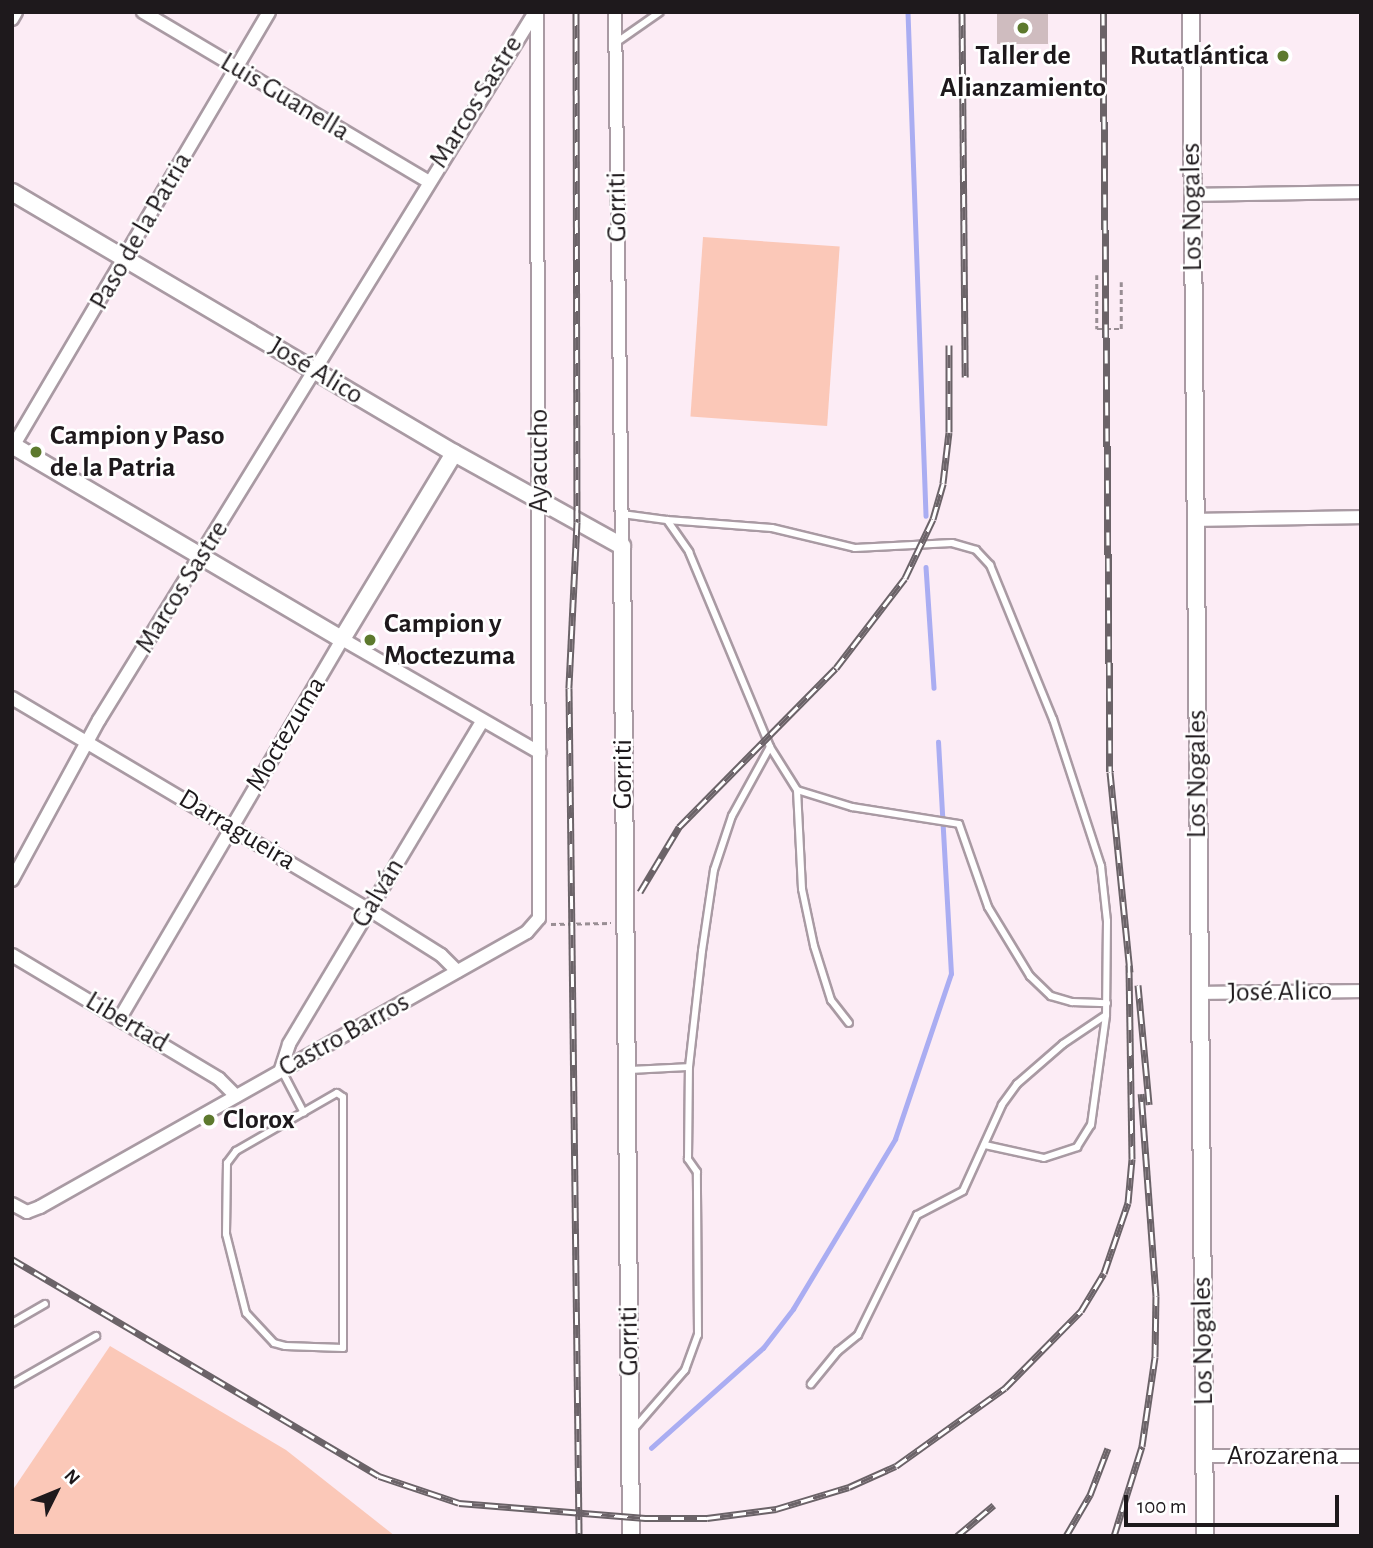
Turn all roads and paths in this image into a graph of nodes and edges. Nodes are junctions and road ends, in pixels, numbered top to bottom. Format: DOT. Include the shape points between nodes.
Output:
graph roads {
  1 [pos="16,12"];
  2 [pos="142,12"];
  3 [pos="269,12"];
  4 [pos="536,12"];
  5 [pos="615,12"];
  6 [pos="660,12"];
  7 [pos="1191,12"];
  8 [pos="12,19"];
  9 [pos="615,43"];
  10 [pos="236,68"];
  11 [pos="428,181"];
  12 [pos="12,192"];
  13 [pos="1361,192"];
  14 [pos="1192,195"];
  15 [pos="125,258"];
  16 [pos="1097,275"];
  17 [pos="1121,282"];
  18 [pos="316,371"];
  19 [pos="13,446"];
  20 [pos="454,453"];
  21 [pos="539,501"];
  22 [pos="621,514"];
  23 [pos="1361,517"];
  24 [pos="667,520"];
  25 [pos="1197,520"];
  26 [pos="622,546"];
  27 [pos="202,557"];
  28 [pos="342,639"];
  29 [pos="12,698"];
  30 [pos="482,721"];
  31 [pos="89,741"];
  32 [pos="770,747"];
  33 [pos="540,753"];
  34 [pos="797,790"];
  35 [pos="231,826"];
  36 [pos="12,880"];
  37 [pos="368,909"];
  38 [pos="625,923"];
  39 [pos="536,924"];
  40 [pos="12,955"];
  41 [pos="457,971"];
  42 [pos="1361,991"];
  43 [pos="1199,993"];
  44 [pos="1107,1003"];
  45 [pos="1106,1015"];
  46 [pos="120,1018"];
  47 [pos="849,1023"];
  48 [pos="689,1067"];
  49 [pos="281,1069"];
  50 [pos="626,1070"];
  51 [pos="236,1096"];
  52 [pos="304,1113"];
  53 [pos="985,1145"];
  54 [pos="12,1204"];
  55 [pos="45,1304"];
  56 [pos="12,1323"];
  57 [pos="96,1336"];
  58 [pos="12,1384"];
  59 [pos="811,1384"];
  60 [pos="630,1433"];
  61 [pos="1205,1456"];
  62 [pos="1361,1456"];
  63 [pos="631,1536"];
  64 [pos="1205,1536"];
  1 -- 8 [label="street"];
  2 -- 10 [label="street, Luis Guanella"];
  3 -- 10 [label="street, Paso de la Patria"];
  4 -- 11 [label="street, Marcos Sastre"];
  4 -- 21 [label="street, Ayacucho"];
  5 -- 9 [label="street, Gorriti"];
  6 -- 9 [label="lane"];
  7 -- 14 [label="street, Los Nogales"];
  9 -- 22 [label="street, Gorriti"];
  10 -- 11 [label="street, Luis Guanella"];
  10 -- 15 [label="street, Paso de la Patria"];
  11 -- 18 [label="street, Marcos Sastre"];
  12 -- 15 [label="street, José Alico"];
  13 -- 14 [label="street"];
  14 -- 25 [label="street, Los Nogales"];
  15 -- 18 [label="street, José Alico"];
  15 -- 19 [label="street, Paso de la Patria"];
  16 -- 17 [label="path" via="1097,329 1121,329"];
  18 -- 20 [label="street, José Alico"];
  18 -- 27 [label="street, Marcos Sastre"];
  19 -- 27 [label="street"];
  20 -- 21 [label="street, José Alico"];
  20 -- 28 [label="street, Moctezuma"];
  21 -- 26 [label="street, José Alico"];
  21 -- 33 [label="street, Ayacucho"];
  22 -- 24 [label="lane"];
  22 -- 26 [label="street, Gorriti"];
  23 -- 25 [label="street"];
  24 -- 32 [label="lane" via="689,552"];
  24 -- 44 [label="lane" via="772,528 855,548 951,543 976,550 990,565 1053,719 1101,866 1107,921"];
  25 -- 43 [label="street, Los Nogales"];
  26 -- 38 [label="street, Gorriti"];
  27 -- 28 [label="street"];
  27 -- 31 [label="street, Marcos Sastre"];
  28 -- 30 [label="street"];
  28 -- 35 [label="street, Moctezuma"];
  29 -- 31 [label="street, Darragueira"];
  30 -- 33 [label="street"];
  30 -- 37 [label="street, Galván"];
  31 -- 35 [label="street, Darragueira"];
  31 -- 36 [label="street, Marcos Sastre"];
  32 -- 34 [label="lane"];
  32 -- 48 [label="lane" via="732,816 715,870"];
  33 -- 39 [label="street, Ayacucho" via="540,910"];
  34 -- 44 [label="lane" via="842,804 959,824 988,907 1030,976 1051,996"];
  34 -- 47 [label="lane" via="802,890 814,946 831,1000"];
  35 -- 37 [label="street, Darragueira"];
  35 -- 46 [label="street, Moctezuma"];
  37 -- 41 [label="street, Darragueira" via="441,955"];
  37 -- 49 [label="street, Galván" via="289,1044"];
  38 -- 39 [label="path"];
  38 -- 50 [label="street, Gorriti"];
  39 -- 41 [label="street, Castro Barros"];
  40 -- 46 [label="street, Libertad"];
  41 -- 49 [label="street, Castro Barros"];
  42 -- 43 [label="street, José Alico"];
  43 -- 61 [label="street, Los Nogales"];
  44 -- 45 [label="lane"];
  45 -- 53 [label="lane" via="1017,1084 1002,1105"];
  45 -- 53 [label="lane" via="1091,1125 1077,1147 1044,1158"];
  46 -- 51 [label="street, Libertad" via="219,1079"];
  48 -- 50 [label="lane"];
  48 -- 60 [label="lane" via="688,1159 696,1172 698,1335 685,1370"];
  49 -- 51 [label="street, Castro Barros"];
  49 -- 52 [label="lane"];
  50 -- 60 [label="street, Gorriti"];
  51 -- 54 [label="street, Castro Barros" via="27,1212"];
  52 -- 52 [label="lane" via="337,1093 343,1097 344,1348 274,1343 246,1313 229,1251 230,1156"];
  53 -- 59 [label="lane" via="963,1191 917,1215 858,1335"];
  55 -- 56 [label="lane"];
  57 -- 58 [label="lane"];
  60 -- 63 [label="street, Gorriti"];
  61 -- 62 [label="street, Arozarena"];
  61 -- 64 [label="street, Los Nogales"];
}
